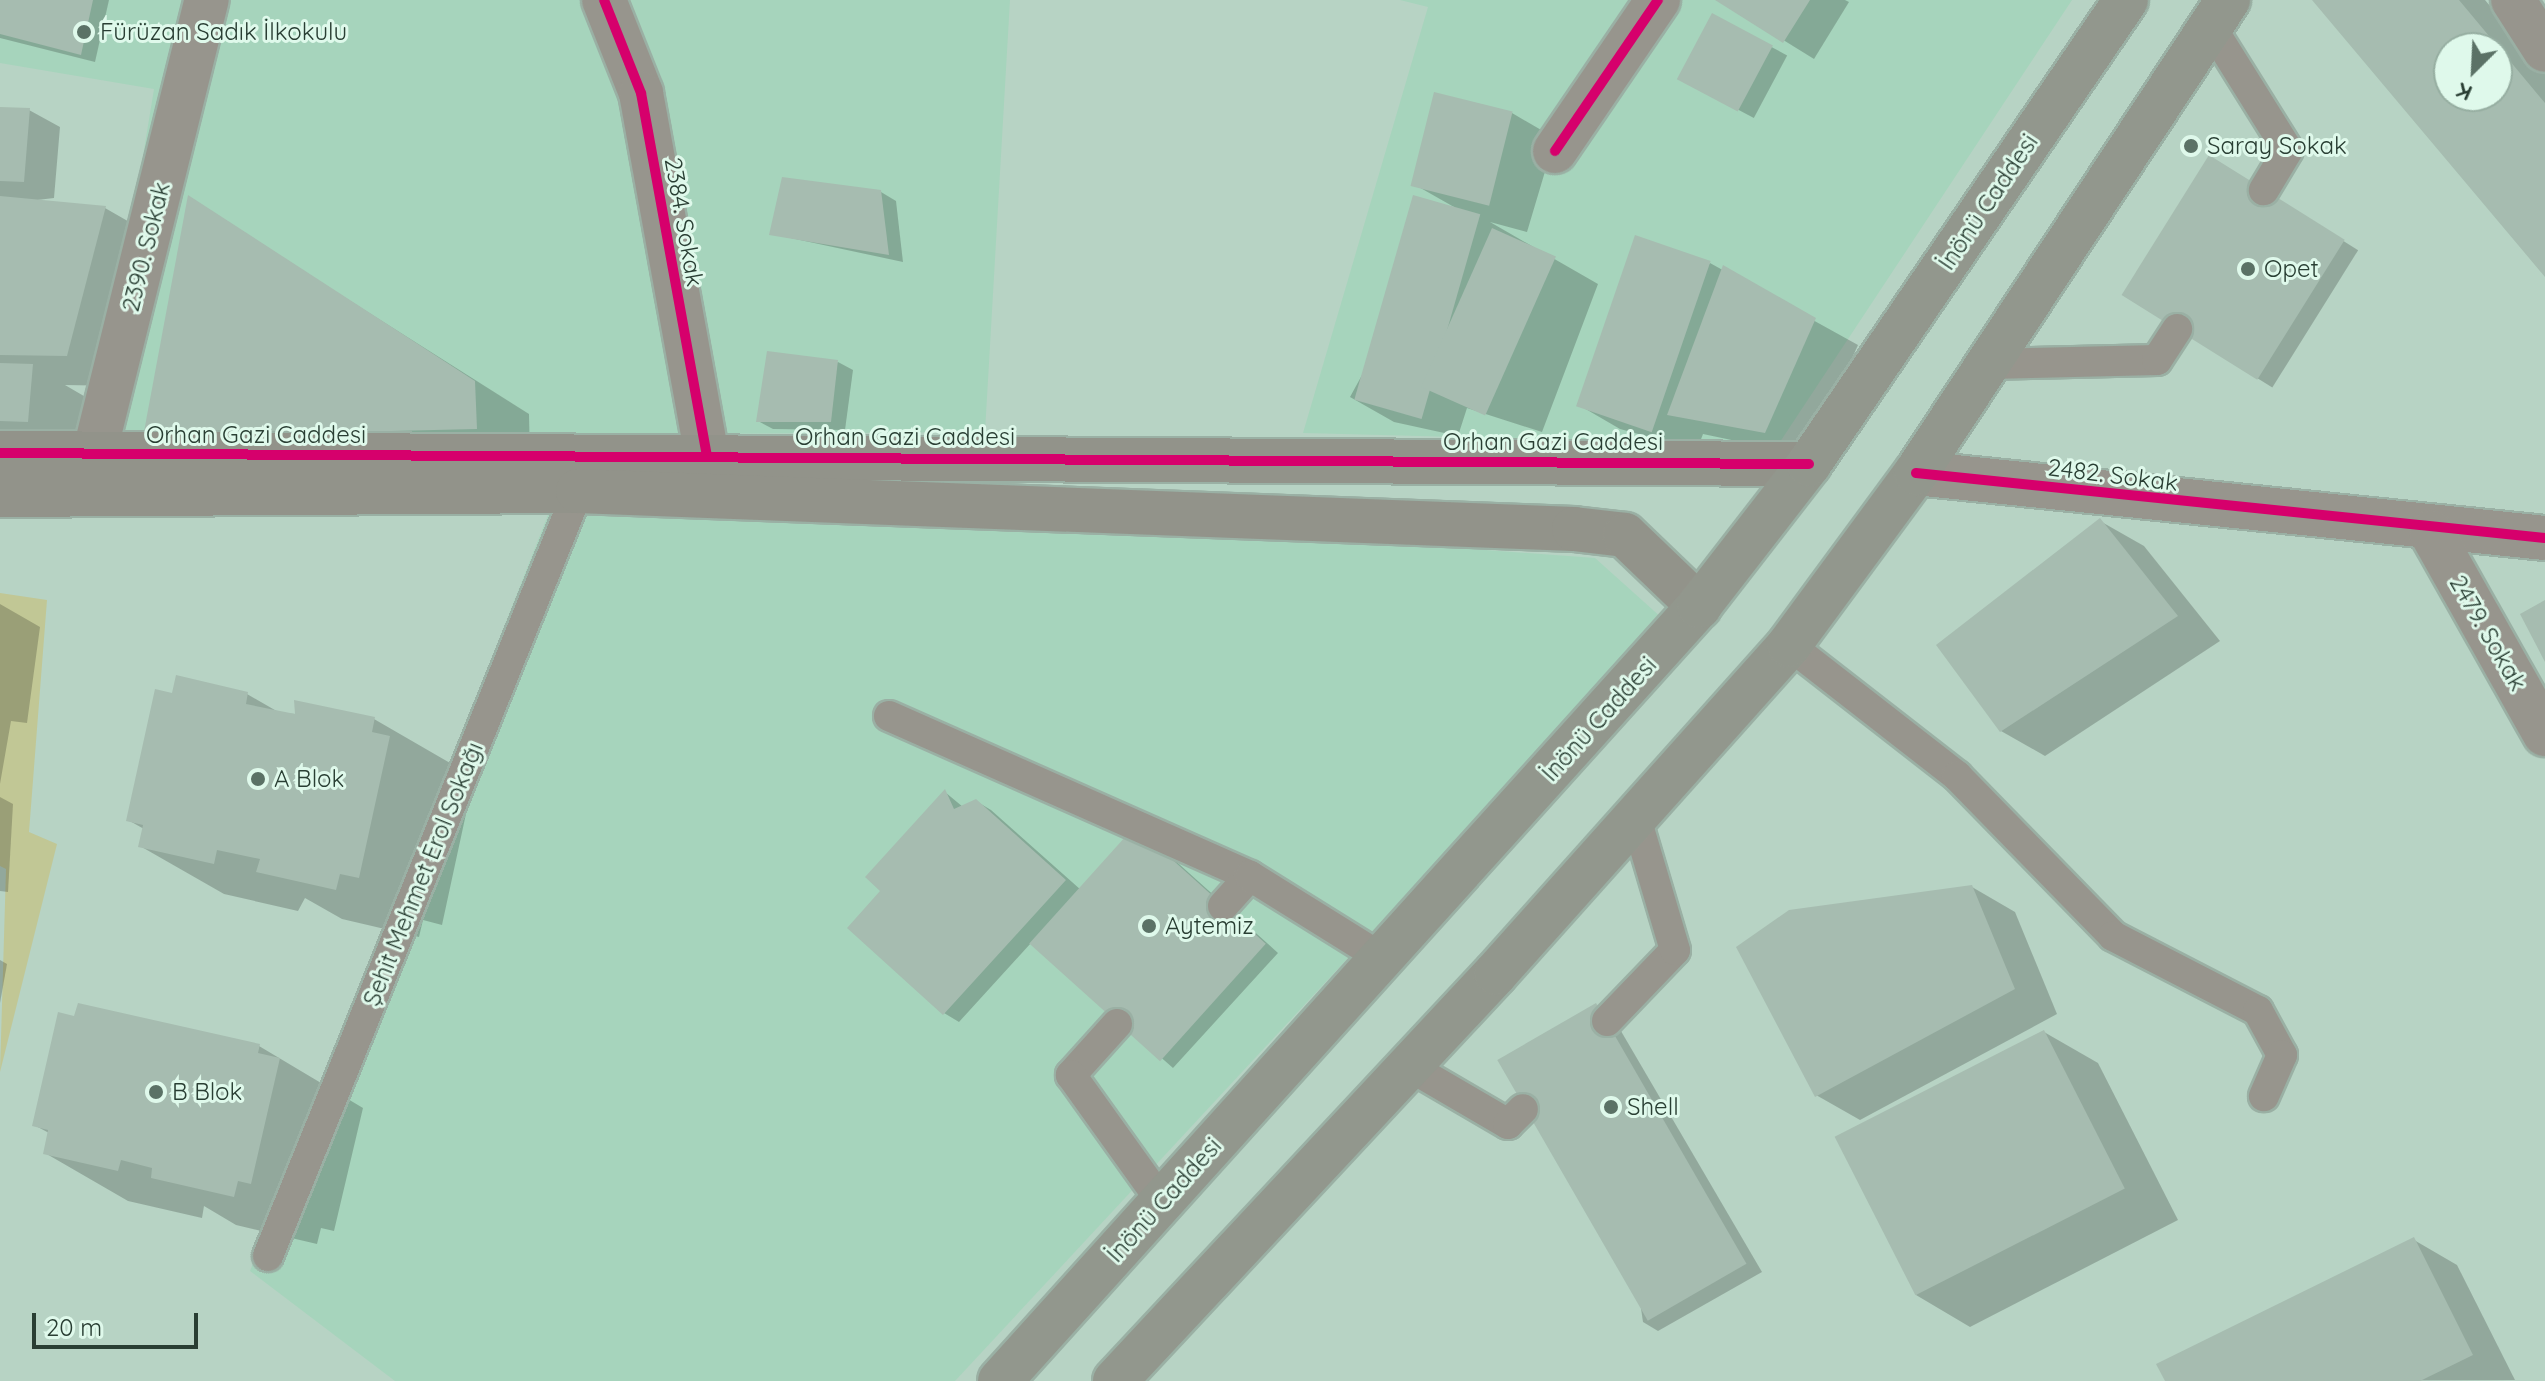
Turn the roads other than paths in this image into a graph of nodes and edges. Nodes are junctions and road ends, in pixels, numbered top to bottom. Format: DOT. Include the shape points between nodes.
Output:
graph roads {
  1 [pos="207,0"];
  2 [pos="604,0"];
  3 [pos="1658,0"];
  4 [pos="2126,0"];
  5 [pos="2513,0"];
  6 [pos="2220,13"];
  7 [pos="2545,50"];
  8 [pos="1555,151"];
  9 [pos="2264,190"];
  10 [pos="2177,329"];
  11 [pos="1989,364"];
  12 [pos="0,453"];
  13 [pos="707,456"];
  14 [pos="1809,464"];
  15 [pos="1916,473"];
  16 [pos="93,475"];
  17 [pos="578,491"];
  18 [pos="0,495"];
  19 [pos="2431,532"];
  20 [pos="2545,538"];
  21 [pos="1699,606"];
  22 [pos="1789,645"];
  23 [pos="889,716"];
  24 [pos="2545,734"];
  25 [pos="1634,812"];
  26 [pos="1250,876"];
  27 [pos="1223,906"];
  28 [pos="1385,960"];
  29 [pos="1607,1021"];
  30 [pos="1117,1024"];
  31 [pos="1407,1065"];
  32 [pos="2264,1096"];
  33 [pos="1523,1109"];
  34 [pos="1162,1202"];
  35 [pos="268,1256"];
  36 [pos="1000,1381"];
  37 [pos="1115,1381"];
  1 -- 16 [label="street, 2390. Sokak"];
  2 -- 13 [label="street, 2384. Sokak" via="641,93"];
  3 -- 8 [label="street"];
  4 -- 14 [label="main road, İnönü Caddesi"];
  5 -- 7 [label="street"];
  6 -- 9 [label="lane" via="2288,150"];
  6 -- 11 [label="main road"];
  10 -- 11 [label="lane" via="2157,360"];
  11 -- 15 [label="main road"];
  12 -- 16 [label="street, Orhan Gazi Caddesi"];
  13 -- 14 [label="street, Orhan Gazi Caddesi"];
  13 -- 16 [label="street, Orhan Gazi Caddesi"];
  14 -- 21 [label="main road, İnönü Caddesi"];
  15 -- 19 [label="street, 2482. Sokak"];
  15 -- 22 [label="main road"];
  16 -- 17 [label="street, Orhan Gazi Caddesi"];
  16 -- 18 [label="street, Orhan Gazi Caddesi"];
  17 -- 21 [label="street, Orhan Gazi Caddesi" via="1574,529 1625,535"];
  17 -- 35 [label="lane, Şehit Mehmet Erol Sokağı"];
  19 -- 20 [label="street, 2482. Sokak"];
  19 -- 24 [label="street, 2479. Sokak"];
  21 -- 28 [label="main road, İnönü Caddesi"];
  22 -- 25 [label="main road"];
  22 -- 32 [label="lane" via="1957,776 2113,936 2258,1011 2282,1055"];
  23 -- 26 [label="lane"];
  25 -- 29 [label="lane" via="1675,950"];
  25 -- 31 [label="main road"];
  26 -- 27 [label="lane"];
  26 -- 28 [label="lane"];
  28 -- 34 [label="main road, İnönü Caddesi"];
  30 -- 34 [label="lane" via="1071,1075"];
  31 -- 33 [label="lane" via="1508,1124"];
  31 -- 37 [label="main road"];
  34 -- 36 [label="main road, İnönü Caddesi"];
}
